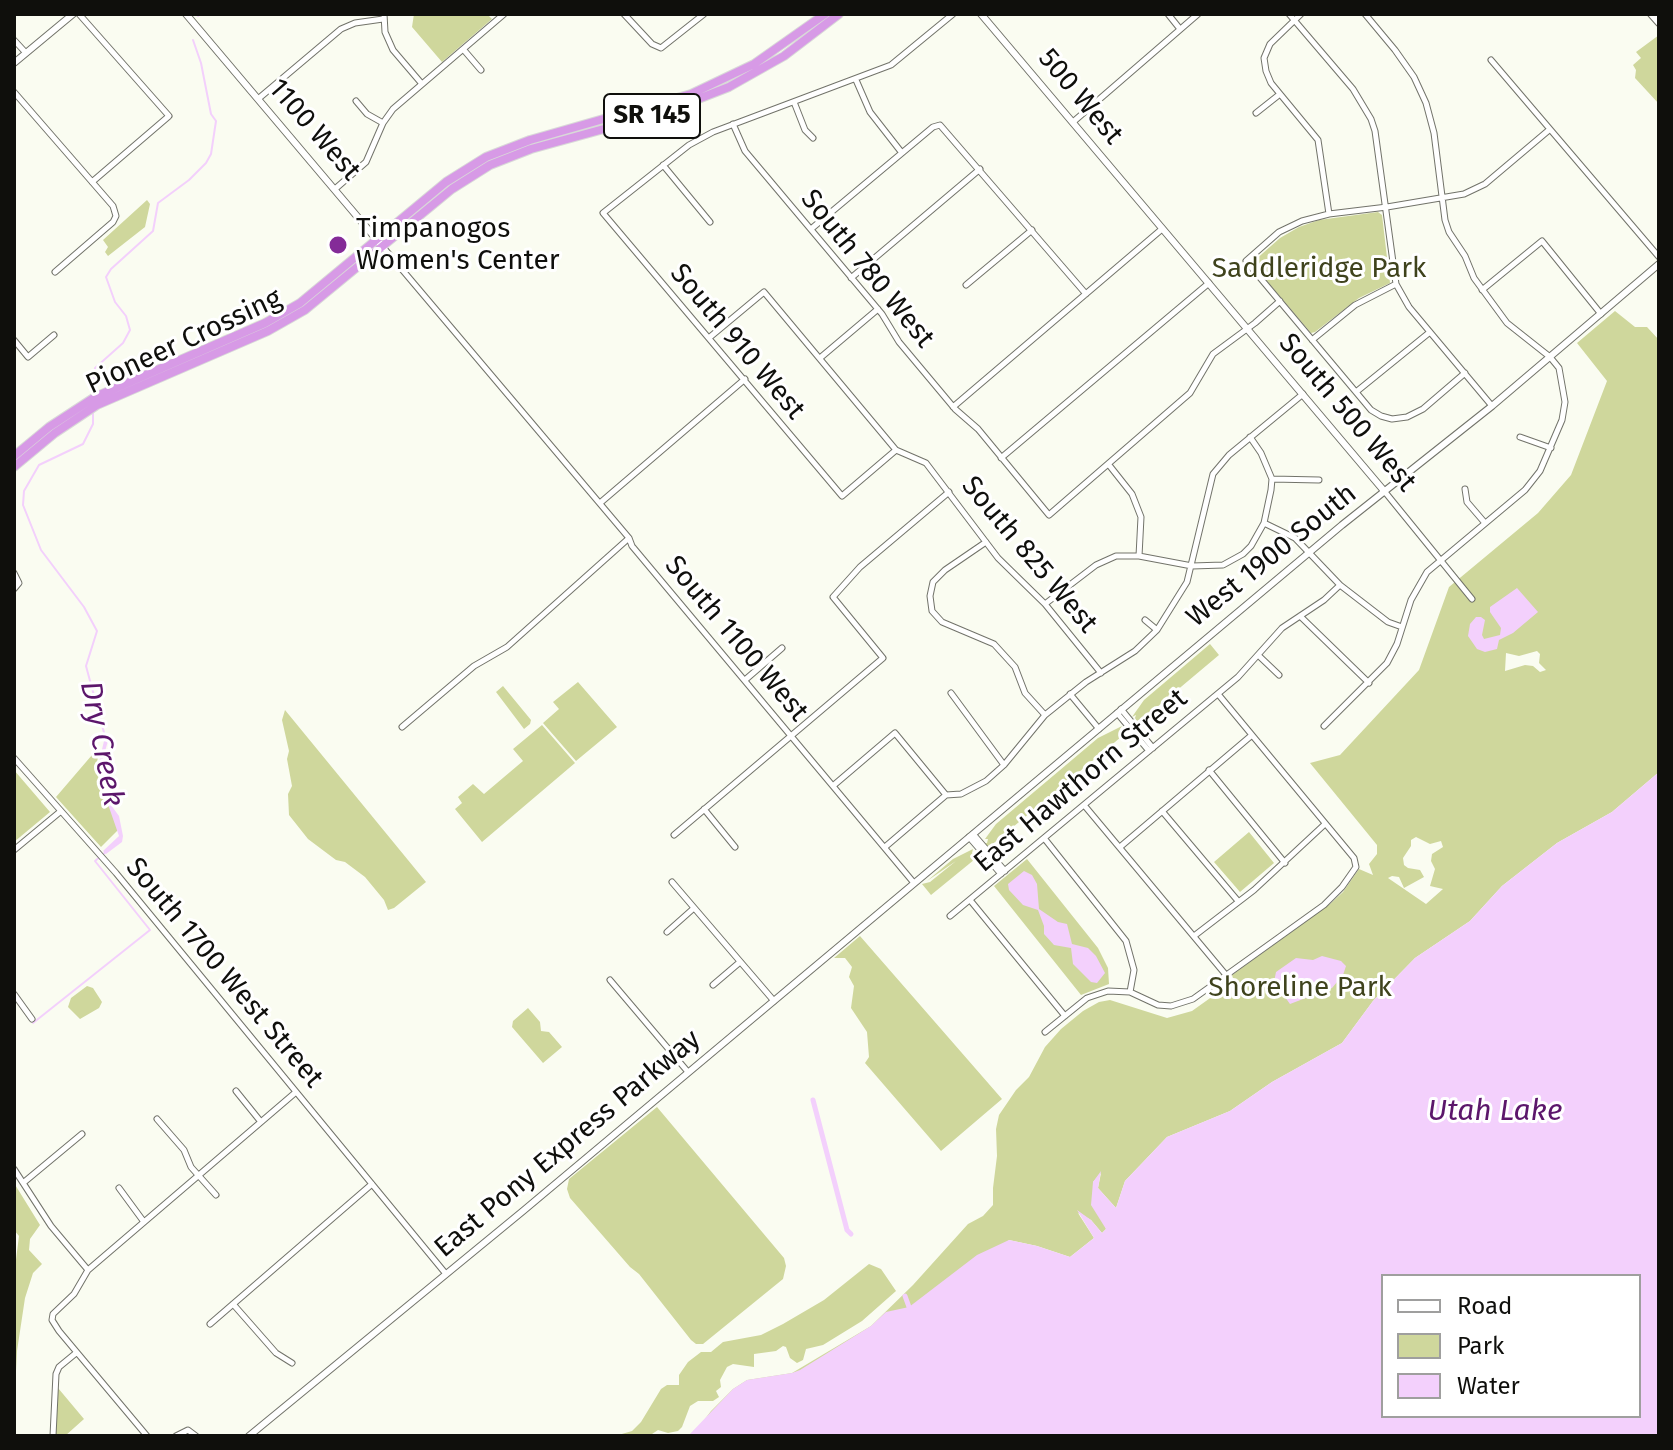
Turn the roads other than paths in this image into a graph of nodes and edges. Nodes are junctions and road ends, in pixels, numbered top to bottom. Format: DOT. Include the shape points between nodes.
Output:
graph roads {
  1 [pos="76,14"];
  2 [pos="186,14"];
  3 [pos="504,14"];
  4 [pos="624,14"];
  5 [pos="704,14"];
  6 [pos="825,14"];
  7 [pos="839,14"];
  8 [pos="953,14"];
  9 [pos="981,14"];
  10 [pos="1168,14"];
  11 [pos="1198,14"];
  12 [pos="1301,14"];
  13 [pos="1365,14"];
  14 [pos="1651,14"];
  15 [pos="384,16"];
  16 [pos="1292,17"];
  17 [pos="1659,23"];
  18 [pos="1180,29"];
  19 [pos="14,40"];
  20 [pos="463,49"];
  21 [pos="26,53"];
  22 [pos="1491,60"];
  23 [pos="14,63"];
  24 [pos="481,70"];
  25 [pos="856,80"];
  26 [pos="422,84"];
  27 [pos="14,92"];
  28 [pos="1280,93"];
  29 [pos="258,99"];
  30 [pos="356,101"];
  31 [pos="794,102"];
  32 [pos="1256,113"];
  33 [pos="1073,122"];
  34 [pos="383,123"];
  35 [pos="733,124"];
  36 [pos="1549,130"];
  37 [pos="813,138"];
  38 [pos="902,153"];
  39 [pos="663,165"];
  40 [pos="980,169"];
  41 [pos="92,182"];
  42 [pos="335,189"];
  43 [pos="1443,197"];
  44 [pos="1387,207"];
  45 [pos="1329,214"];
  46 [pos="710,222"];
  47 [pos="811,229"];
  48 [pos="1162,229"];
  49 [pos="1032,230"];
  50 [pos="380,243"];
  51 [pos="1659,257"];
  52 [pos="1659,264"];
  53 [pos="55,272"];
  54 [pos="851,278"];
  55 [pos="1209,283"];
  56 [pos="1396,284"];
  57 [pos="966,285"];
  58 [pos="1481,290"];
  59 [pos="1086,294"];
  60 [pos="1280,301"];
  61 [pos="433,306"];
  62 [pos="878,309"];
  63 [pos="1601,314"];
  64 [pos="1247,329"];
  65 [pos="1430,332"];
  66 [pos="54,335"];
  67 [pos="710,337"];
  68 [pos="14,340"];
  69 [pos="1312,340"];
  70 [pos="1550,357"];
  71 [pos="820,358"];
  72 [pos="1465,373"];
  73 [pos="745,379"];
  74 [pos="1356,392"];
  75 [pos="1303,394"];
  76 [pos="92,403"];
  77 [pos="1492,406"];
  78 [pos="953,407"];
  79 [pos="1250,437"];
  80 [pos="1520,437"];
  81 [pos="1551,448"];
  82 [pos="896,450"];
  83 [pos="14,456"];
  84 [pos="1001,458"];
  85 [pos="1109,465"];
  86 [pos="14,467"];
  87 [pos="1272,479"];
  88 [pos="1319,480"];
  89 [pos="1465,489"];
  90 [pos="949,492"];
  91 [pos="1385,492"];
  92 [pos="600,503"];
  93 [pos="1264,523"];
  94 [pos="1485,523"];
  95 [pos="629,538"];
  96 [pos="986,542"];
  97 [pos="1309,553"];
  98 [pos="1139,556"];
  99 [pos="1441,561"];
  100 [pos="1192,566"];
  101 [pos="14,573"];
  102 [pos="1340,585"];
  103 [pos="16,587"];
  104 [pos="1472,599"];
  105 [pos="1045,604"];
  106 [pos="1300,616"];
  107 [pos="1145,620"];
  108 [pos="1402,627"];
  109 [pos="1157,630"];
  110 [pos="782,648"];
  111 [pos="1258,655"];
  112 [pos="1101,673"];
  113 [pos="1279,675"];
  114 [pos="745,680"];
  115 [pos="1369,683"];
  116 [pos="951,693"];
  117 [pos="1070,694"];
  118 [pos="1218,694"];
  119 [pos="1119,711"];
  120 [pos="1045,715"];
  121 [pos="1324,726"];
  122 [pos="402,727"];
  123 [pos="1099,729"];
  124 [pos="791,734"];
  125 [pos="1252,735"];
  126 [pos="1151,749"];
  127 [pos="14,758"];
  128 [pos="1004,765"];
  129 [pos="1209,770"];
  130 [pos="834,785"];
  131 [pos="946,795"];
  132 [pos="1084,805"];
  133 [pos="704,809"];
  134 [pos="61,811"];
  135 [pos="1162,811"];
  136 [pos="1325,824"];
  137 [pos="674,835"];
  138 [pos="971,835"];
  139 [pos="1044,838"];
  140 [pos="735,847"];
  141 [pos="885,847"];
  142 [pos="1120,847"];
  143 [pos="14,850"];
  144 [pos="1285,863"];
  145 [pos="1003,872"];
  146 [pos="672,882"];
  147 [pos="914,883"];
  148 [pos="970,900"];
  149 [pos="1238,901"];
  150 [pos="694,908"];
  151 [pos="950,916"];
  152 [pos="667,932"];
  153 [pos="1194,936"];
  154 [pos="740,962"];
  155 [pos="1226,975"];
  156 [pos="610,980"];
  157 [pos="713,985"];
  158 [pos="1130,992"];
  159 [pos="14,994"];
  160 [pos="774,1001"];
  161 [pos="1065,1016"];
  162 [pos="32,1019"];
  163 [pos="1045,1032"];
  164 [pos="688,1072"];
  165 [pos="236,1091"];
  166 [pos="296,1092"];
  167 [pos="157,1119"];
  168 [pos="261,1122"];
  169 [pos="82,1134"];
  170 [pos="14,1169"];
  171 [pos="199,1176"];
  172 [pos="23,1183"];
  173 [pos="372,1184"];
  174 [pos="119,1188"];
  175 [pos="216,1195"];
  176 [pos="144,1222"];
  177 [pos="88,1270"];
  178 [pos="446,1274"];
  179 [pos="233,1304"];
  180 [pos="210,1324"];
  181 [pos="76,1353"];
  182 [pos="292,1363"];
  183 [pos="53,1436"];
  184 [pos="147,1436"];
  185 [pos="176,1436"];
  186 [pos="196,1436"];
  187 [pos="249,1436"];
  1 -- 21 [label="street"];
  1 -- 41 [label="street" via="169,116"];
  2 -- 29 [label="street, 1100 West"];
  3 -- 20 [label="street"];
  4 -- 5 [label="street" via="661,48"];
  6 -- 50 [label="highway, SR 145" via="754,64 691,94 486,157 446,182"];
  7 -- 50 [label="highway, SR 145" via="784,56 729,87 684,106 490,165"];
  8 -- 25 [label="street" via="899,60"];
  9 -- 33 [label="street, 500 West"];
  10 -- 18 [label="street"];
  11 -- 18 [label="street"];
  12 -- 16 [label="street"];
  13 -- 43 [label="street" via="1414,77 1426,103"];
  14 -- 17 [label="street"];
  15 -- 26 [label="street" via="393,50"];
  15 -- 29 [label="street" via="341,29"];
  16 -- 28 [label="street" via="1264,58"];
  16 -- 44 [label="street" via="1353,89 1371,119"];
  18 -- 33 [label="street"];
  19 -- 21 [label="street"];
  20 -- 24 [label="street"];
  20 -- 26 [label="street"];
  21 -- 23 [label="street"];
  22 -- 36 [label="street"];
  25 -- 31 [label="street"];
  25 -- 38 [label="street" via="870,112"];
  26 -- 34 [label="street"];
  27 -- 41 [label="street"];
  28 -- 32 [label="street"];
  28 -- 45 [label="street" via="1318,140"];
  29 -- 42 [label="street, 1100 West"];
  30 -- 34 [label="street"];
  31 -- 35 [label="street"];
  31 -- 37 [label="street"];
  33 -- 48 [label="street, 500 West"];
  34 -- 42 [label="street" via="368,159"];
  35 -- 39 [label="street" via="689,145"];
  35 -- 47 [label="street, South 780 West" via="745,151"];
  36 -- 43 [label="street" via="1485,184"];
  36 -- 51 [label="street"];
  38 -- 40 [label="street" via="940,125"];
  38 -- 47 [label="street"];
  39 -- 46 [label="street"];
  39 -- 67 [label="street, South 910 West" via="603,213"];
  40 -- 49 [label="street"];
  40 -- 54 [label="street"];
  41 -- 53 [label="street" via="116,216"];
  42 -- 50 [label="street, 1100 West"];
  43 -- 44 [label="street"];
  43 -- 58 [label="street" via="1449,232"];
  44 -- 45 [label="street"];
  44 -- 56 [label="street"];
  45 -- 60 [label="street" via="1279,232 1246,261"];
  47 -- 54 [label="street, South 780 West"];
  48 -- 55 [label="street, South 500 West"];
  48 -- 59 [label="street"];
  49 -- 57 [label="street"];
  49 -- 59 [label="street"];
  50 -- 61 [label="street, 1100 West"];
  50 -- 76 [label="highway, Pioneer Crossing / SR 145" via="282,314"];
  52 -- 63 [label="street, West 1900 South"];
  54 -- 62 [label="street, South 780 West"];
  55 -- 64 [label="street, South 500 West"];
  55 -- 84 [label="street"];
  56 -- 65 [label="street"];
  56 -- 69 [label="street" via="1355,305"];
  58 -- 63 [label="street" via="1542,241"];
  58 -- 70 [label="street" via="1512,328"];
  59 -- 78 [label="street"];
  60 -- 64 [label="street"];
  60 -- 69 [label="street"];
  61 -- 92 [label="street, South 1100 West"];
  62 -- 71 [label="street"];
  62 -- 78 [label="street, South 780 West"];
  63 -- 70 [label="street, West 1900 South"];
  64 -- 75 [label="street, South 500 West"];
  64 -- 85 [label="street" via="1213,354 1190,393"];
  65 -- 72 [label="street"];
  65 -- 74 [label="street"];
  66 -- 68 [label="street" via="28,357"];
  67 -- 71 [label="street, South 825 West" via="764,292"];
  67 -- 73 [label="street, South 910 West"];
  69 -- 74 [label="street"];
  70 -- 77 [label="street, West 1900 South"];
  70 -- 81 [label="street" via="1563,380 1565,402"];
  71 -- 82 [label="street, South 825 West"];
  72 -- 74 [label="street" via="1407,417 1392,419 1371,410"];
  72 -- 77 [label="street"];
  73 -- 82 [label="street, South 910 West" via="842,496"];
  73 -- 92 [label="street"];
  75 -- 79 [label="street"];
  75 -- 91 [label="street, South 500 West"];
  76 -- 83 [label="highway, Pioneer Crossing / SR 145" via="49,427"];
  76 -- 86 [label="highway, Pioneer Crossing / SR 145"];
  77 -- 91 [label="street, West 1900 South"];
  78 -- 84 [label="street, South 780 West"];
  79 -- 87 [label="street"];
  79 -- 100 [label="street" via="1213,474"];
  80 -- 81 [label="street"];
  81 -- 94 [label="street" via="1525,490"];
  82 -- 90 [label="street, South 825 West" via="926,463"];
  84 -- 85 [label="street, South 780 West" via="1049,515"];
  85 -- 98 [label="street" via="1132,494 1141,517"];
  87 -- 88 [label="street"];
  87 -- 93 [label="street"];
  89 -- 94 [label="street" via="1467,502"];
  90 -- 96 [label="street, South 825 West"];
  90 -- 124 [label="street" via="860,567 833,597 883,658"];
  91 -- 97 [label="street, West 1900 South"];
  91 -- 99 [label="street, South 500 West"];
  92 -- 95 [label="street, South 1100 West"];
  93 -- 97 [label="street" via="1288,532"];
  93 -- 100 [label="street" via="1251,546 1234,561"];
  94 -- 99 [label="street"];
  95 -- 114 [label="street, South 1100 West"];
  95 -- 122 [label="street" via="507,647 474,666"];
  96 -- 105 [label="street, South 825 West"];
  96 -- 120 [label="street" via="933,582 932,611 942,622 994,644"];
  97 -- 102 [label="street"];
  97 -- 119 [label="street, West 1900 South"];
  98 -- 100 [label="street"];
  98 -- 105 [label="street" via="1116,556 1096,565"];
  99 -- 104 [label="street, South 500 West"];
  99 -- 108 [label="street" via="1427,572"];
  100 -- 109 [label="street" via="1180,598"];
  101 -- 103 [label="street"];
  102 -- 106 [label="street, East Hawthorn Street"];
  102 -- 108 [label="street"];
  105 -- 112 [label="street, South 825 West"];
  106 -- 111 [label="street, East Hawthorn Street"];
  106 -- 115 [label="street"];
  107 -- 109 [label="street"];
  108 -- 115 [label="street" via="1393,654"];
  109 -- 112 [label="street"];
  110 -- 114 [label="street"];
  111 -- 113 [label="street"];
  111 -- 118 [label="street, East Hawthorn Street"];
  112 -- 117 [label="street"];
  114 -- 124 [label="street, South 1100 West"];
  115 -- 121 [label="street"];
  116 -- 128 [label="street"];
  117 -- 120 [label="street"];
  117 -- 123 [label="street"];
  118 -- 125 [label="street"];
  118 -- 126 [label="street, East Hawthorn Street"];
  119 -- 123 [label="street, West 1900 South"];
  119 -- 126 [label="street"];
  120 -- 128 [label="street"];
  123 -- 138 [label="street, West 1900 South"];
  124 -- 130 [label="street, South 1100 West"];
  124 -- 133 [label="street"];
  125 -- 129 [label="street"];
  125 -- 136 [label="street"];
  126 -- 132 [label="street, East Hawthorn Street"];
  127 -- 134 [label="street, South 1700 West Street"];
  128 -- 131 [label="street" via="976,788"];
  129 -- 135 [label="street"];
  129 -- 144 [label="street"];
  130 -- 131 [label="street" via="895,733"];
  130 -- 141 [label="street, South 1100 West"];
  131 -- 141 [label="street"];
  132 -- 139 [label="street, East Hawthorn Street"];
  132 -- 142 [label="street"];
  133 -- 137 [label="street"];
  133 -- 140 [label="street"];
  134 -- 143 [label="street"];
  134 -- 166 [label="street, South 1700 West Street"];
  135 -- 142 [label="street"];
  135 -- 149 [label="street"];
  136 -- 144 [label="street"];
  136 -- 155 [label="street" via="1357,862 1350,876 1324,905"];
  138 -- 145 [label="street"];
  138 -- 147 [label="street, West 1900 South"];
  139 -- 145 [label="street, East Hawthorn Street"];
  139 -- 158 [label="street" via="1126,941 1134,970"];
  141 -- 147 [label="street, South 1100 West"];
  142 -- 153 [label="street"];
  144 -- 149 [label="street"];
  145 -- 148 [label="street, East Hawthorn Street"];
  146 -- 150 [label="street"];
  147 -- 160 [label="street, East Pony Express Parkway"];
  148 -- 151 [label="street, East Hawthorn Street"];
  148 -- 161 [label="street"];
  149 -- 153 [label="street"];
  150 -- 152 [label="street"];
  150 -- 154 [label="street"];
  153 -- 155 [label="street"];
  154 -- 157 [label="street"];
  154 -- 160 [label="street"];
  155 -- 158 [label="street" via="1193,999 1171,1006"];
  156 -- 164 [label="street"];
  158 -- 161 [label="street" via="1096,994"];
  159 -- 162 [label="street"];
  160 -- 164 [label="street, East Pony Express Parkway"];
  161 -- 163 [label="street"];
  164 -- 178 [label="street, East Pony Express Parkway"];
  165 -- 168 [label="street"];
  166 -- 168 [label="street"];
  166 -- 173 [label="street, South 1700 West Street"];
  167 -- 171 [label="street"];
  168 -- 171 [label="street"];
  169 -- 172 [label="street"];
  170 -- 172 [label="street"];
  171 -- 175 [label="street"];
  171 -- 176 [label="street"];
  172 -- 177 [label="street"];
  173 -- 178 [label="street, South 1700 West Street"];
  173 -- 179 [label="street"];
  174 -- 176 [label="street"];
  176 -- 177 [label="street"];
  177 -- 181 [label="street" via="52,1317"];
  178 -- 187 [label="street, East Pony Express Parkway"];
  179 -- 180 [label="street"];
  179 -- 182 [label="street" via="276,1353"];
  181 -- 183 [label="street" via="56,1374"];
  181 -- 184 [label="street"];
  185 -- 186 [label="street" via="188,1430"];
}
